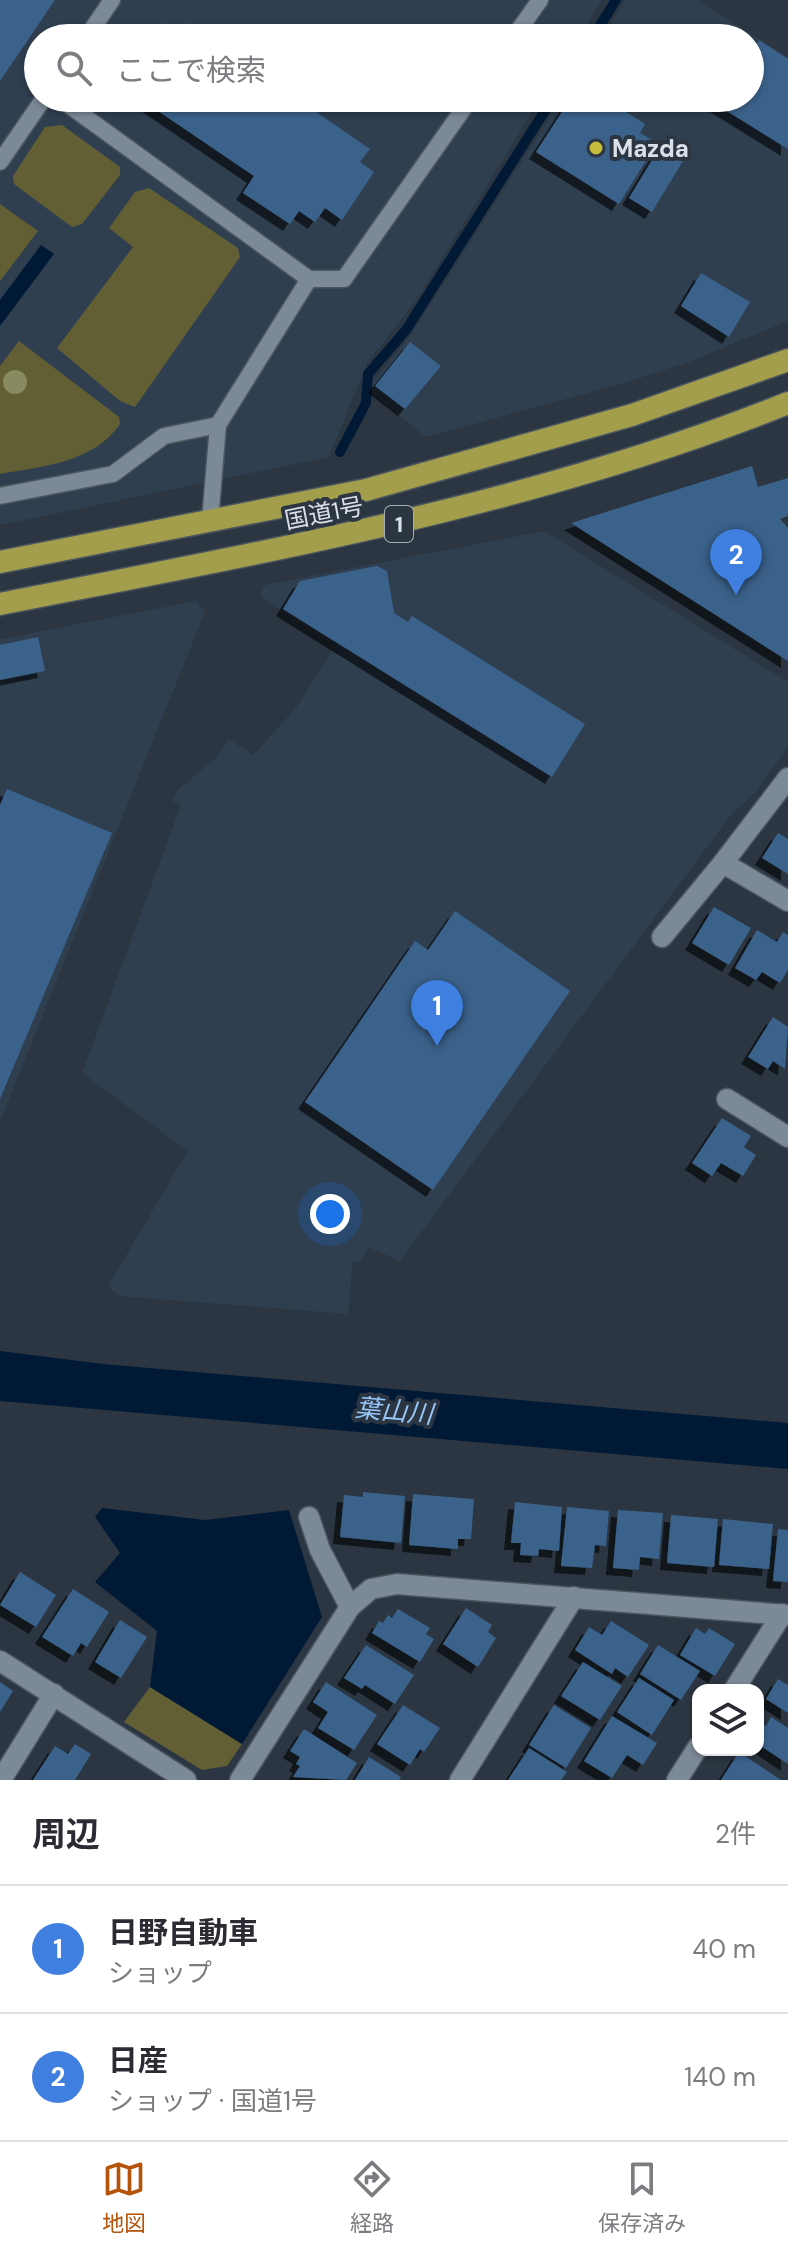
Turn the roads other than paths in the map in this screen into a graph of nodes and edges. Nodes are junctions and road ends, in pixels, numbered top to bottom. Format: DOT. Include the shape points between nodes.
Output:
graph roads {
  1 [pos="112,0"];
  2 [pos="540,0"];
  3 [pos="96,24"];
  4 [pos="523,24"];
  5 [pos="34,112"];
  6 [pos="78,112"];
  7 [pos="461,112"];
  8 [pos="0,162"];
  9 [pos="309,279"];
  10 [pos="788,360"];
  11 [pos="788,403"];
  12 [pos="218,425"];
  13 [pos="0,496"];
  14 [pos="210,521"];
  15 [pos="0,562"];
  16 [pos="0,604"];
  17 [pos="788,778"];
  18 [pos="723,863"];
  19 [pos="788,901"];
  20 [pos="662,937"];
  21 [pos="727,1099"];
  22 [pos="788,1137"];
  23 [pos="309,1517"];
  24 [pos="574,1597"];
  25 [pos="350,1607"];
  26 [pos="785,1615"];
  27 [pos="0,1661"];
  28 [pos="738,1684"];
  29 [pos="54,1694"];
  30 [pos="692,1756"];
  31 [pos="1,1780"];
  32 [pos="186,1780"];
  33 [pos="240,1780"];
  34 [pos="460,1780"];
  35 [pos="677,1780"];
  1 -- 3 [label="lane"];
  2 -- 4 [label="lane"];
  5 -- 8 [label="lane"];
  6 -- 9 [label="lane"];
  7 -- 9 [label="lane" via="344,279"];
  9 -- 12 [label="lane"];
  10 -- 14 [label="highway, 国道1号 / 1" via="632,415 366,490"];
  11 -- 16 [label="highway, 国道1号 / 1" via="701,438 537,490 372,530"];
  12 -- 13 [label="lane" via="164,436 113,474"];
  12 -- 14 [label="lane"];
  14 -- 15 [label="highway, 国道1号 / 1"];
  17 -- 18 [label="street"];
  18 -- 19 [label="street"];
  18 -- 20 [label="street"];
  21 -- 22 [label="street"];
  23 -- 25 [label="street"];
  24 -- 25 [label="street" via="397,1584 371,1589"];
  24 -- 26 [label="street"];
  24 -- 34 [label="street"];
  25 -- 33 [label="street"];
  26 -- 28 [label="street"];
  27 -- 29 [label="street"];
  29 -- 31 [label="street"];
  29 -- 32 [label="street"];
  30 -- 35 [label="street"];
}
